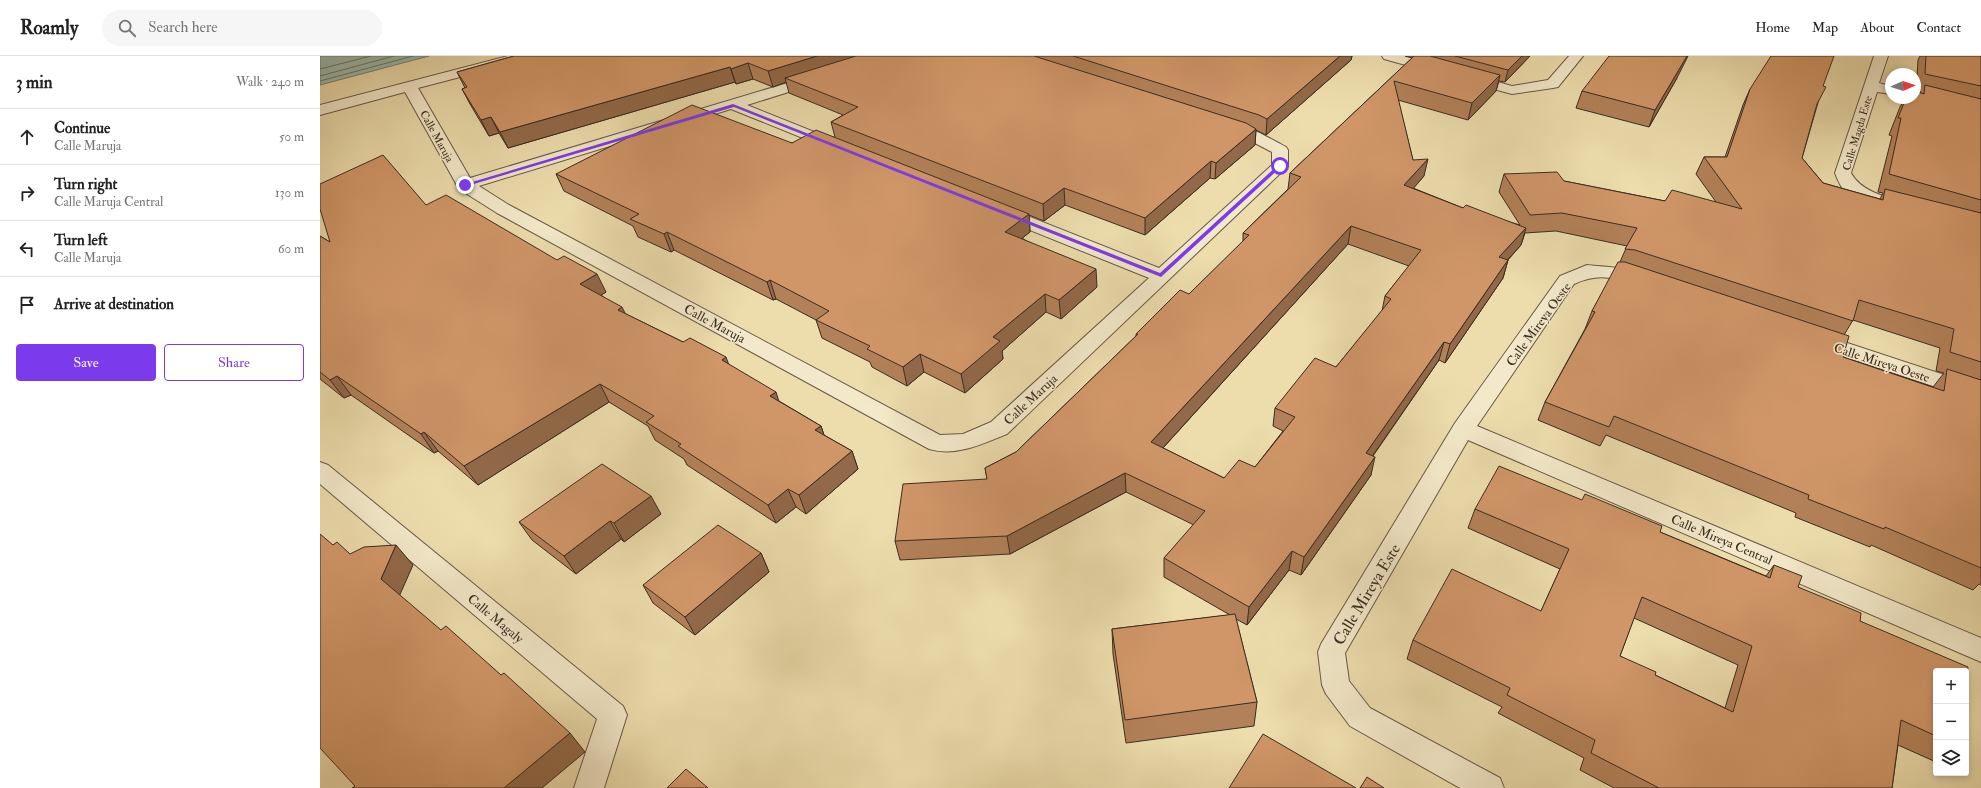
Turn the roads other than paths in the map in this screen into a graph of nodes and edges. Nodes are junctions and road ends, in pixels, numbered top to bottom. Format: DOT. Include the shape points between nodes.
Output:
graph roads {
  1 [pos="524,56"];
  2 [pos="1389,56"];
  3 [pos="1576,56"];
  4 [pos="1881,56"];
  5 [pos="830,75"];
  6 [pos="1871,86"];
  7 [pos="410,87"];
  8 [pos="1885,89"];
  9 [pos="734,105"];
  10 [pos="320,110"];
  11 [pos="1214,123"];
  12 [pos="852,152"];
  13 [pos="465,185"];
  14 [pos="984,205"];
  15 [pos="1914,210"];
  16 [pos="1161,276"];
  17 [pos="1658,287"];
  18 [pos="1800,334"];
  19 [pos="1981,395"];
  20 [pos="1463,429"];
  21 [pos="320,471"];
  22 [pos="1981,650"];
  23 [pos="589,788"];
  24 [pos="1489,788"];
  1 -- 7 [label="street"];
  2 -- 3 [label="street" via="1512,90 1553,84"];
  4 -- 6 [label="street, Calle Magda Este"];
  5 -- 9 [label="street"];
  6 -- 8 [label="street"];
  6 -- 15 [label="street, Calle Magda Este" via="1843,173 1850,186 1877,200"];
  7 -- 10 [label="street"];
  7 -- 13 [label="street, Calle Maruja"];
  9 -- 12 [label="street"];
  9 -- 13 [label="street"];
  11 -- 16 [label="street, Calle Maruja" via="1251,135 1280,150 1280,166"];
  13 -- 16 [label="street, Calle Maruja" via="503,209 937,443 965,442 999,428"];
  14 -- 16 [label="street"];
  17 -- 20 [label="street, Calle Mireya Oeste" via="1620,274 1587,271 1567,280"];
  18 -- 19 [label="street, Calle Mireya Oeste"];
  20 -- 22 [label="street, Calle Mireya Central"];
  20 -- 24 [label="street, Calle Mireya Este" via="1331,652 1336,685 1360,716"];
  21 -- 23 [label="street, Calle Magaly" via="613,715"];
}
